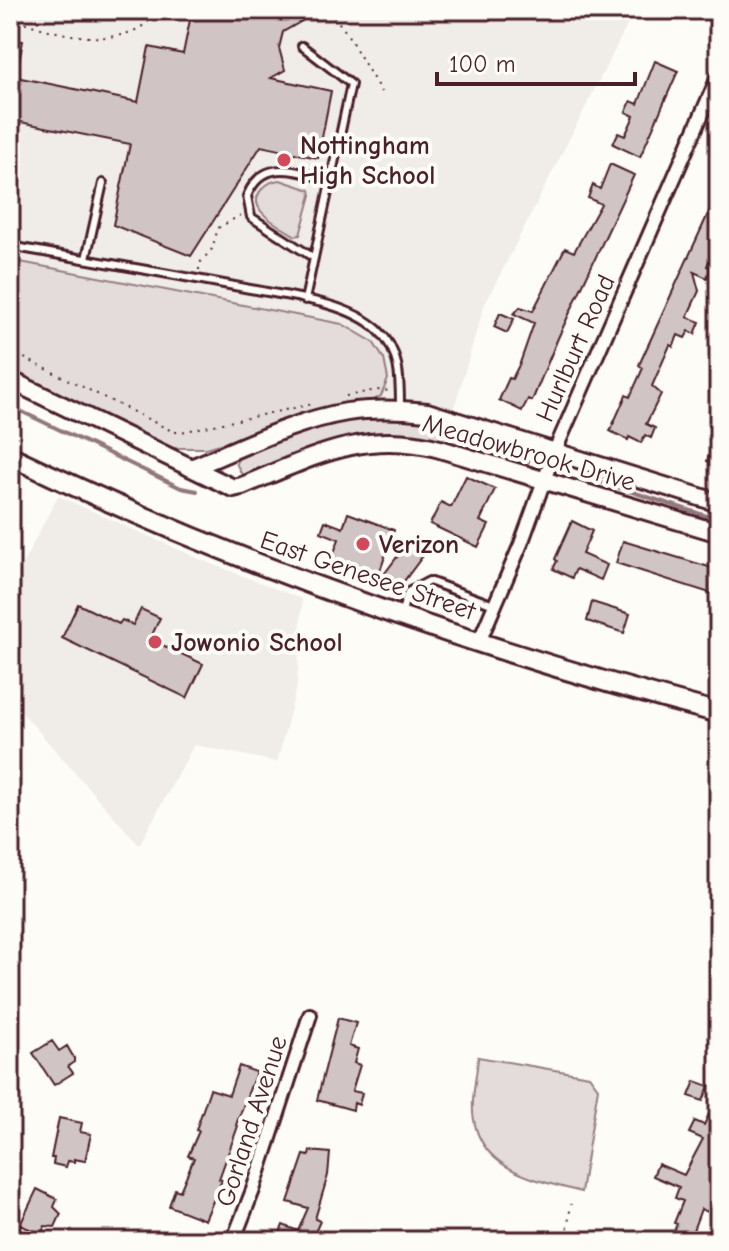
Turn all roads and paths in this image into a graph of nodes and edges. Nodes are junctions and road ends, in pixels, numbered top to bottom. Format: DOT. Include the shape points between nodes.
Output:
graph roads {
  1 [pos="148,10"];
  2 [pos="329,10"];
  3 [pos="10,17"];
  4 [pos="302,46"];
  5 [pos="719,75"];
  6 [pos="381,92"];
  7 [pos="330,180"];
  8 [pos="103,183"];
  9 [pos="248,209"];
  10 [pos="10,246"];
  11 [pos="314,258"];
  12 [pos="86,259"];
  13 [pos="197,279"];
  14 [pos="305,300"];
  15 [pos="10,351"];
  16 [pos="10,380"];
  17 [pos="400,392"];
  18 [pos="346,396"];
  19 [pos="316,403"];
  20 [pos="400,409"];
  21 [pos="554,453"];
  22 [pos="10,456"];
  23 [pos="191,468"];
  24 [pos="544,480"];
  25 [pos="719,503"];
  26 [pos="719,533"];
  27 [pos="494,605"];
  28 [pos="401,615"];
  29 [pos="479,642"];
  30 [pos="719,713"];
  31 [pos="310,1015"];
  32 [pos="571,1204"];
  33 [pos="233,1241"];
  34 [pos="558,1241"];
  1 -- 3 [label="path" via="144,26 102,36 69,36"];
  2 -- 6 [label="path"];
  4 -- 7 [label="lane" via="351,84"];
  5 -- 21 [label="street, Hurlburt Road"];
  7 -- 9 [label="lane" via="273,170 256,178 247,196"];
  7 -- 11 [label="lane"];
  8 -- 12 [label="lane"];
  9 -- 11 [label="lane" via="261,225"];
  9 -- 13 [label="path" via="218,228"];
  10 -- 12 [label="lane"];
  11 -- 14 [label="lane"];
  12 -- 13 [label="lane"];
  13 -- 14 [label="lane"];
  14 -- 17 [label="lane" via="346,311 380,331 400,369"];
  15 -- 19 [label="path" via="174,432"];
  16 -- 23 [label="street, Meadowbrook Drive"];
  17 -- 18 [label="path"];
  17 -- 20 [label="lane"];
  20 -- 21 [label="street, Meadowbrook Drive" via="427,412"];
  20 -- 23 [label="street, Meadowbrook Drive" via="320,418"];
  21 -- 24 [label="street, Hurlburt Road"];
  21 -- 25 [label="street, Meadowbrook Drive"];
  22 -- 28 [label="main road, East Genesee Street" via="264,568"];
  23 -- 24 [label="street, Meadowbrook Drive" via="233,488 331,449 400,441"];
  24 -- 26 [label="street, Meadowbrook Drive"];
  24 -- 27 [label="street, Hurlburt Road"];
  27 -- 28 [label="lane" via="429,581 408,592"];
  27 -- 29 [label="street, Hurlburt Road"];
  28 -- 29 [label="main road, East Genesee Street"];
  29 -- 30 [label="main road, East Genesee Street"];
  31 -- 33 [label="street, Gorland Avenue"];
  32 -- 34 [label="path" via="567,1231"];
}
